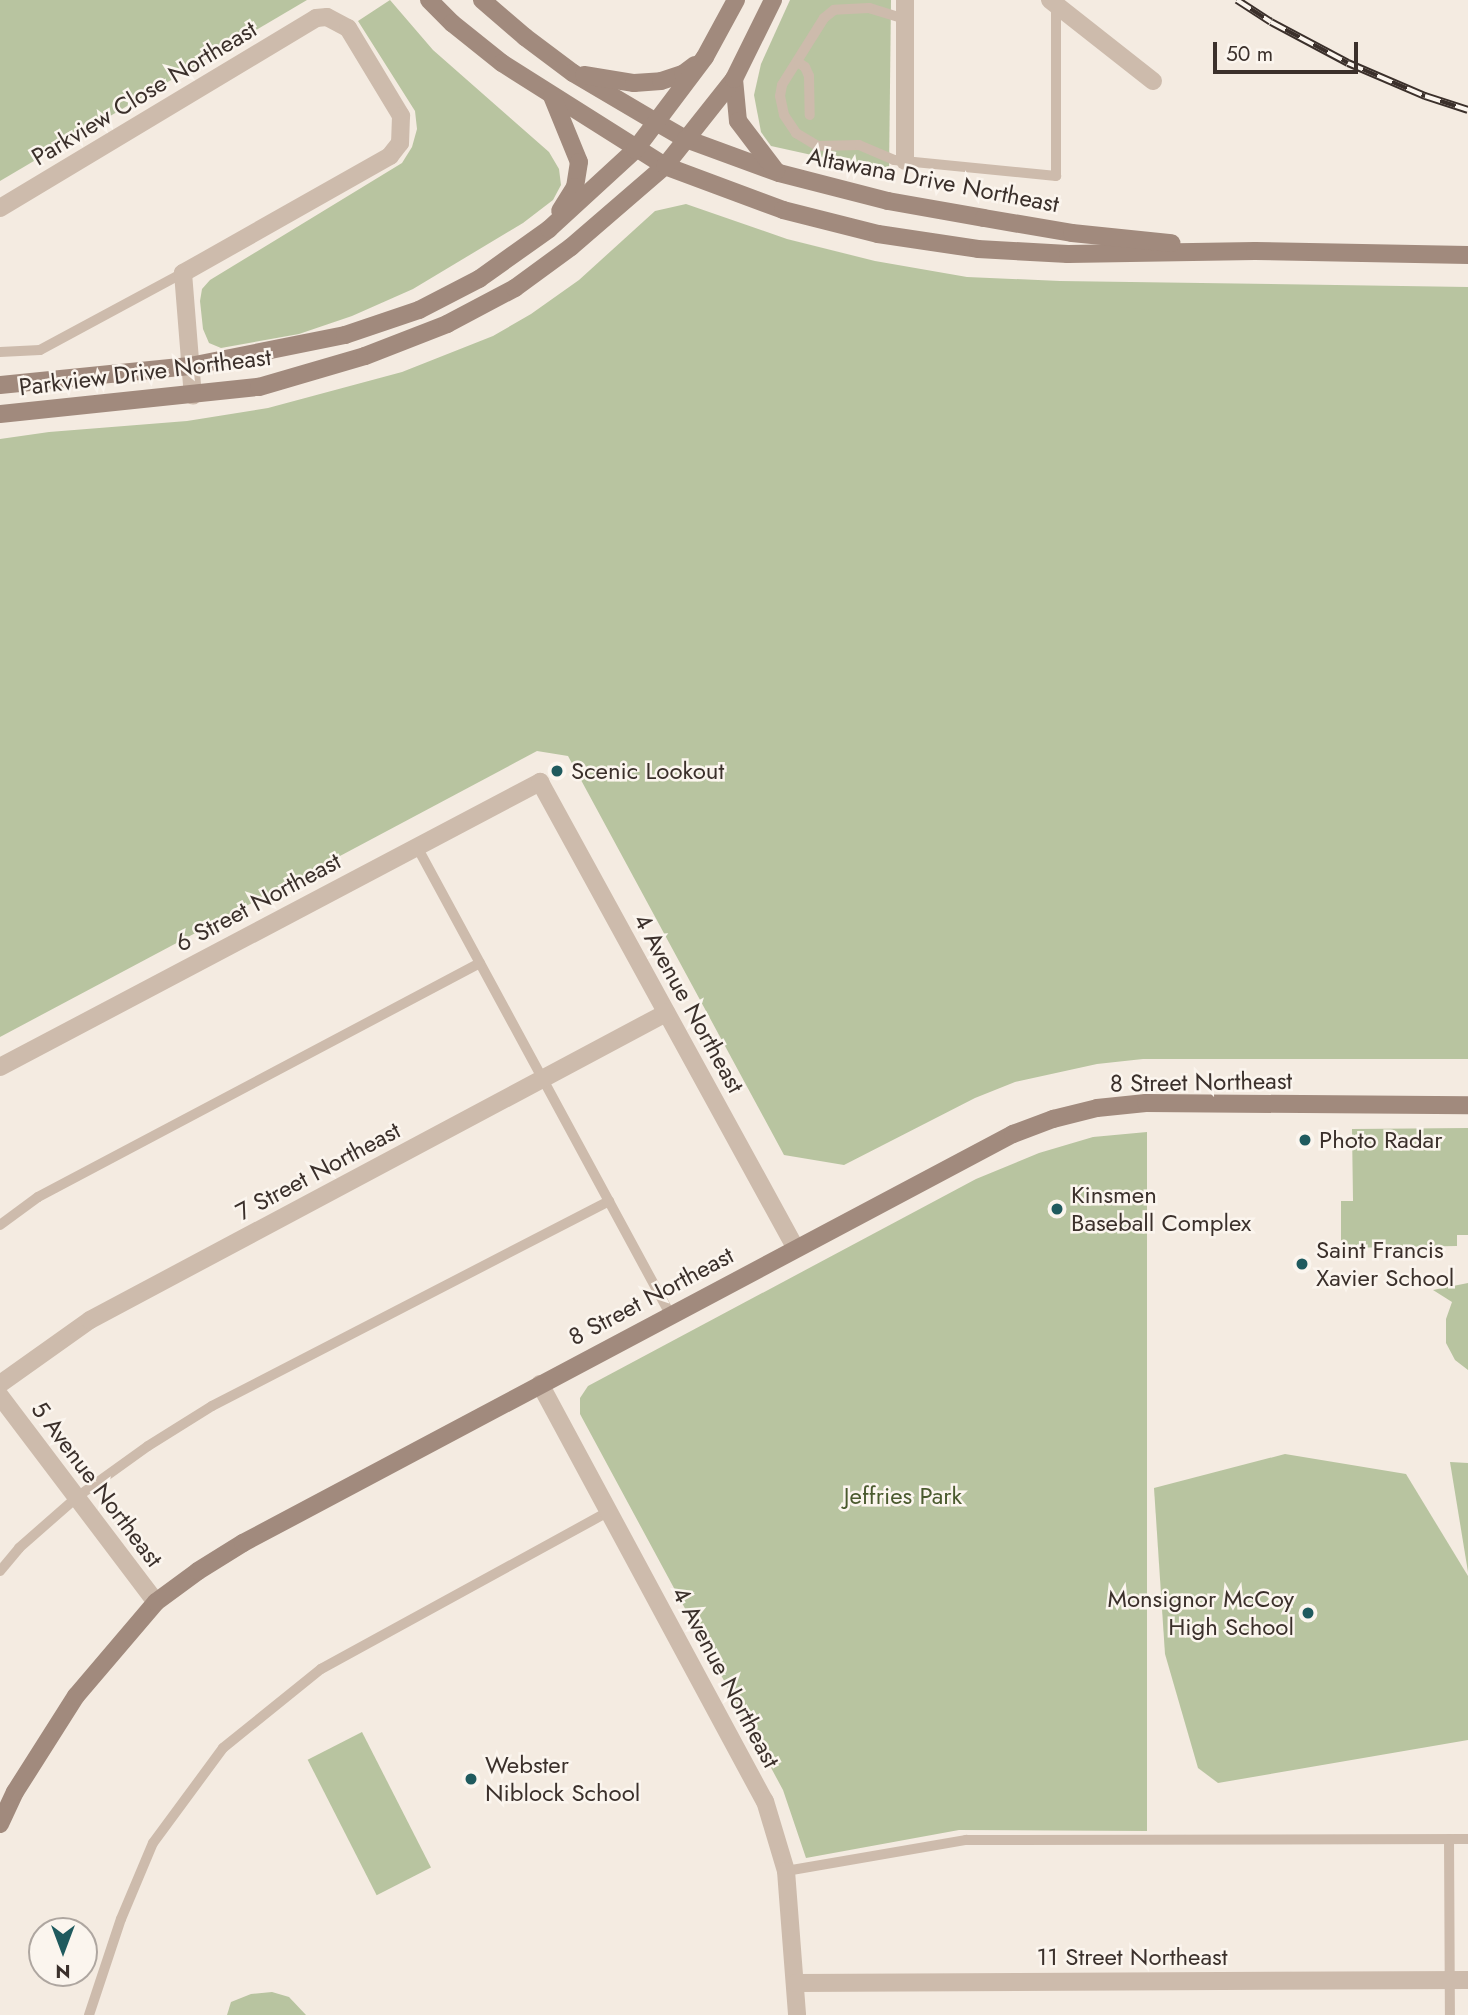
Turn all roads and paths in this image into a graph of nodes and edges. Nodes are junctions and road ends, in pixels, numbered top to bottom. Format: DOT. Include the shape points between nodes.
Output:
graph roads {
  1 [pos="429,0"];
  2 [pos="482,0"];
  3 [pos="736,0"];
  4 [pos="773,0"];
  5 [pos="879,0"];
  6 [pos="905,0"];
  7 [pos="1053,3"];
  8 [pos="869,8"];
  9 [pos="905,19"];
  10 [pos="705,57"];
  11 [pos="799,63"];
  12 [pos="573,73"];
  13 [pos="734,79"];
  14 [pos="1153,81"];
  15 [pos="552,96"];
  16 [pos="810,115"];
  17 [pos="656,122"];
  18 [pos="687,139"];
  19 [pos="635,150"];
  20 [pos="905,161"];
  21 [pos="665,166"];
  22 [pos="779,173"];
  23 [pos="0,208"];
  24 [pos="549,229"];
  25 [pos="1255,251"];
  26 [pos="1468,255"];
  27 [pos="183,273"];
  28 [pos="0,352"];
  29 [pos="190,366"];
  30 [pos="0,385"];
  31 [pos="193,396"];
  32 [pos="0,414"];
  33 [pos="540,782"];
  34 [pos="416,845"];
  35 [pos="480,963"];
  36 [pos="667,1013"];
  37 [pos="0,1067"];
  38 [pos="543,1079"];
  39 [pos="1468,1105"];
  40 [pos="609,1201"];
  41 [pos="0,1225"];
  42 [pos="794,1247"];
  43 [pos="670,1314"];
  44 [pos="0,1384"];
  45 [pos="540,1384"];
  46 [pos="0,1396"];
  47 [pos="77,1497"];
  48 [pos="609,1511"];
  49 [pos="0,1571"];
  50 [pos="156,1602"];
  51 [pos="0,1824"];
  52 [pos="1449,1839"];
  53 [pos="1468,1839"];
  54 [pos="786,1871"];
  55 [pos="1459,1980"];
  56 [pos="796,1983"];
  57 [pos="89,2015"];
  58 [pos="797,2015"];
  59 [pos="1450,2015"];
  1 -- 15 [label="main road, Altawana Drive Northeast" via="492,55"];
  2 -- 12 [label="main road, Altawana Drive Northeast"];
  3 -- 10 [label="main road, Parkview Drive Northeast"];
  4 -- 13 [label="main road, Parkview Drive Northeast"];
  5 -- 8 [label="lane"];
  6 -- 9 [label="street"];
  7 -- 14 [label="street"];
  7 -- 20 [label="lane" via="1056,176"];
  8 -- 9 [label="lane"];
  8 -- 11 [label="lane" via="834,10 824,18"];
  9 -- 20 [label="street"];
  10 -- 12 [label="main road" via="683,74 661,81 634,83"];
  10 -- 17 [label="main road, Parkview Drive Northeast"];
  11 -- 16 [label="lane" via="809,76"];
  11 -- 20 [label="lane" via="787,75 780,96 784,115 796,133 818,146 859,145"];
  12 -- 17 [label="main road, Altawana Drive Northeast"];
  13 -- 18 [label="main road, Parkview Drive Northeast"];
  13 -- 22 [label="main road" via="738,121"];
  15 -- 19 [label="main road, Altawana Drive Northeast"];
  15 -- 24 [label="main road" via="579,162 575,187"];
  17 -- 18 [label="main road, Altawana Drive Northeast"];
  17 -- 19 [label="main road, Parkview Drive Northeast"];
  18 -- 21 [label="main road, Parkview Drive Northeast"];
  18 -- 22 [label="main road, Altawana Drive Northeast"];
  19 -- 21 [label="main road, Altawana Drive Northeast"];
  19 -- 24 [label="main road, Parkview Drive Northeast"];
  21 -- 25 [label="main road, Altawana Drive Northeast" via="783,210 878,234 940,243 1068,254"];
  21 -- 31 [label="main road, Parkview Drive Northeast" via="571,247 447,324 365,356 259,387"];
  22 -- 25 [label="main road, Altawana Drive Northeast" via="888,201 1072,233"];
  23 -- 27 [label="street, Parkview Close Northeast" via="316,18 338,20 348,28 401,116 400,143 390,156"];
  24 -- 29 [label="main road, Parkview Drive Northeast" via="479,279 419,310 345,335"];
  25 -- 26 [label="main road, Altawana Drive Northeast"];
  27 -- 28 [label="lane" via="40,350"];
  27 -- 29 [label="street"];
  29 -- 30 [label="main road, Parkview Drive Northeast"];
  29 -- 31 [label="street"];
  31 -- 32 [label="main road, Parkview Drive Northeast"];
  33 -- 34 [label="street, 6 Street Northeast"];
  33 -- 36 [label="street, 4 Avenue Northeast"];
  34 -- 35 [label="lane"];
  34 -- 37 [label="street, 6 Street Northeast"];
  35 -- 38 [label="lane"];
  35 -- 41 [label="lane" via="38,1197"];
  36 -- 38 [label="street, 7 Street Northeast"];
  36 -- 42 [label="street, 4 Avenue Northeast"];
  38 -- 40 [label="lane"];
  38 -- 44 [label="street, 7 Street Northeast" via="90,1320"];
  39 -- 42 [label="main road, 8 Street Northeast" via="1146,1103 1097,1108 1013,1134"];
  40 -- 43 [label="lane"];
  40 -- 47 [label="lane" via="212,1406"];
  42 -- 43 [label="main road, 8 Street Northeast"];
  43 -- 45 [label="main road, 8 Street Northeast"];
  45 -- 48 [label="street, 4 Avenue Northeast"];
  45 -- 50 [label="main road, 8 Street Northeast" via="243,1543"];
  46 -- 47 [label="street, 5 Avenue Northeast"];
  47 -- 49 [label="lane"];
  47 -- 50 [label="street, 5 Avenue Northeast"];
  48 -- 54 [label="street, 4 Avenue Northeast" via="765,1801"];
  48 -- 57 [label="lane" via="321,1669 223,1748 153,1843"];
  50 -- 51 [label="main road, 8 Street Northeast" via="76,1696"];
  52 -- 53 [label="lane"];
  52 -- 54 [label="lane" via="966,1840"];
  52 -- 55 [label="lane"];
  54 -- 56 [label="street, 4 Avenue Northeast"];
  55 -- 56 [label="street, 11 Street Northeast"];
  55 -- 59 [label="lane"];
  56 -- 58 [label="street, 4 Avenue Northeast"];
}
